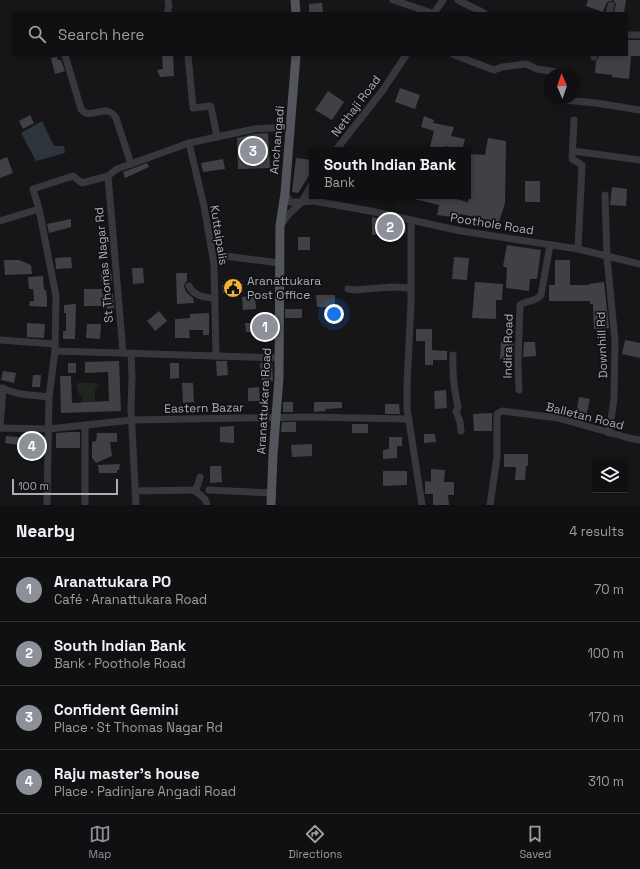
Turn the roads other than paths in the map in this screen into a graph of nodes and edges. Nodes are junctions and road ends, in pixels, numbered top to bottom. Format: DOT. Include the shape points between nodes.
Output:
graph roads {
  1 [pos="168,0"];
  2 [pos="296,0"];
  3 [pos="393,0"];
  4 [pos="443,0"];
  5 [pos="458,0"];
  6 [pos="611,5"];
  7 [pos="167,12"];
  8 [pos="296,12"];
  9 [pos="430,12"];
  10 [pos="434,12"];
  11 [pos="482,12"];
  12 [pos="609,12"];
  13 [pos="628,35"];
  14 [pos="640,35"];
  15 [pos="65,56"];
  16 [pos="188,56"];
  17 [pos="296,56"];
  18 [pos="405,56"];
  19 [pos="457,56"];
  20 [pos="544,70"];
  21 [pos="580,102"];
  22 [pos="640,110"];
  23 [pos="574,120"];
  24 [pos="289,127"];
  25 [pos="217,137"];
  26 [pos="189,143"];
  27 [pos="338,147"];
  28 [pos="573,151"];
  29 [pos="640,160"];
  30 [pos="131,164"];
  31 [pos="108,176"];
  32 [pos="309,189"];
  33 [pos="285,193"];
  34 [pos="606,195"];
  35 [pos="302,202"];
  36 [pos="39,209"];
  37 [pos="411,220"];
  38 [pos="0,221"];
  39 [pos="280,226"];
  40 [pos="550,245"];
  41 [pos="578,249"];
  42 [pos="225,256"];
  43 [pos="607,257"];
  44 [pos="280,263"];
  45 [pos="640,264"];
  46 [pos="189,286"];
  47 [pos="411,288"];
  48 [pos="348,289"];
  49 [pos="215,298"];
  50 [pos="0,340"];
  51 [pos="55,348"];
  52 [pos="123,352"];
  53 [pos="132,353"];
  54 [pos="453,355"];
  55 [pos="216,356"];
  56 [pos="279,358"];
  57 [pos="1,388"];
  58 [pos="519,390"];
  59 [pos="49,397"];
  60 [pos="277,417"];
  61 [pos="409,419"];
  62 [pos="132,420"];
  63 [pos="85,425"];
  64 [pos="0,428"];
  65 [pos="49,429"];
  66 [pos="461,431"];
  67 [pos="609,433"];
  68 [pos="640,440"];
  69 [pos="200,477"];
  70 [pos="194,490"];
  71 [pos="209,490"];
  72 [pos="135,491"];
  73 [pos="272,493"];
  74 [pos="47,505"];
  75 [pos="85,505"];
  76 [pos="136,505"];
  77 [pos="207,505"];
  78 [pos="271,505"];
  79 [pos="422,505"];
  80 [pos="490,505"];
  1 -- 7 [label="street"];
  2 -- 8 [label="main road"];
  3 -- 9 [label="street"];
  4 -- 10 [label="street"];
  5 -- 11 [label="street"];
  6 -- 12 [label="street"];
  13 -- 14 [label="street"];
  15 -- 30 [label="street" via="81,110 87,114 109,111 113,113"];
  16 -- 25 [label="street" via="193,108 211,107"];
  17 -- 24 [label="main road, Anchangadi"];
  18 -- 27 [label="street, Nethaji Road" via="383,90"];
  19 -- 20 [label="street" via="494,70 526,64"];
  21 -- 22 [label="street"];
  23 -- 28 [label="street"];
  24 -- 25 [label="street" via="254,129"];
  24 -- 33 [label="main road, Anchangadi"];
  25 -- 26 [label="street"];
  26 -- 30 [label="street"];
  26 -- 49 [label="street, Kuttaipalis" via="214,264"];
  28 -- 29 [label="street"];
  28 -- 41 [label="street" via="572,159 582,165"];
  30 -- 31 [label="street" via="117,169"];
  31 -- 36 [label="street" via="82,183 73,176 33,189"];
  31 -- 52 [label="street, St Thomas Nagar Rd"];
  32 -- 35 [label="street"];
  33 -- 35 [label="street" via="290,202"];
  33 -- 39 [label="main road, Anchangadi"];
  34 -- 43 [label="street, Downhill Rd"];
  35 -- 37 [label="street, Poothole Road" via="314,201"];
  35 -- 39 [label="street"];
  36 -- 38 [label="street"];
  36 -- 51 [label="street" via="56,296"];
  37 -- 40 [label="street, Poothole Road"];
  37 -- 47 [label="street"];
  39 -- 44 [label="main road, Aranattukara Road"];
  40 -- 41 [label="street, Poothole Road"];
  40 -- 58 [label="street, Indira Road" via="541,295 520,305"];
  41 -- 43 [label="street, Poothole Road"];
  42 -- 44 [label="street"];
  43 -- 45 [label="street, Poothole Road"];
  43 -- 67 [label="street, Downhill Rd" via="615,379"];
  44 -- 56 [label="main road, Aranattukara Road"];
  46 -- 49 [label="street" via="203,298"];
  47 -- 48 [label="street"];
  47 -- 61 [label="street" via="407,372"];
  49 -- 55 [label="street, Kuttaipalis"];
  50 -- 51 [label="street"];
  51 -- 52 [label="street"];
  51 -- 59 [label="street"];
  52 -- 53 [label="street"];
  53 -- 55 [label="street"];
  53 -- 62 [label="street"];
  54 -- 66 [label="street" via="453,387"];
  55 -- 56 [label="street"];
  56 -- 60 [label="main road, Aranattukara Road"];
  57 -- 59 [label="street" via="20,394"];
  57 -- 64 [label="street"];
  59 -- 65 [label="street"];
  60 -- 61 [label="street, Eastern Bazar"];
  60 -- 62 [label="street, Eastern Bazar"];
  60 -- 73 [label="main road, Aranattukara Road"];
  61 -- 79 [label="street"];
  62 -- 63 [label="street, Eastern Bazar"];
  62 -- 72 [label="street"];
  63 -- 65 [label="street, Eastern Bazar"];
  63 -- 75 [label="street"];
  64 -- 65 [label="street, Eastern Bazar"];
  65 -- 74 [label="street"];
  67 -- 68 [label="street, Balletan Road"];
  67 -- 80 [label="street, Balletan Road" via="558,418 502,411 497,414 497,457"];
  69 -- 70 [label="street"];
  70 -- 72 [label="street"];
  70 -- 77 [label="street" via="205,499"];
  71 -- 73 [label="street"];
  72 -- 76 [label="street"];
  73 -- 78 [label="main road, Aranattukara Road"];
}
